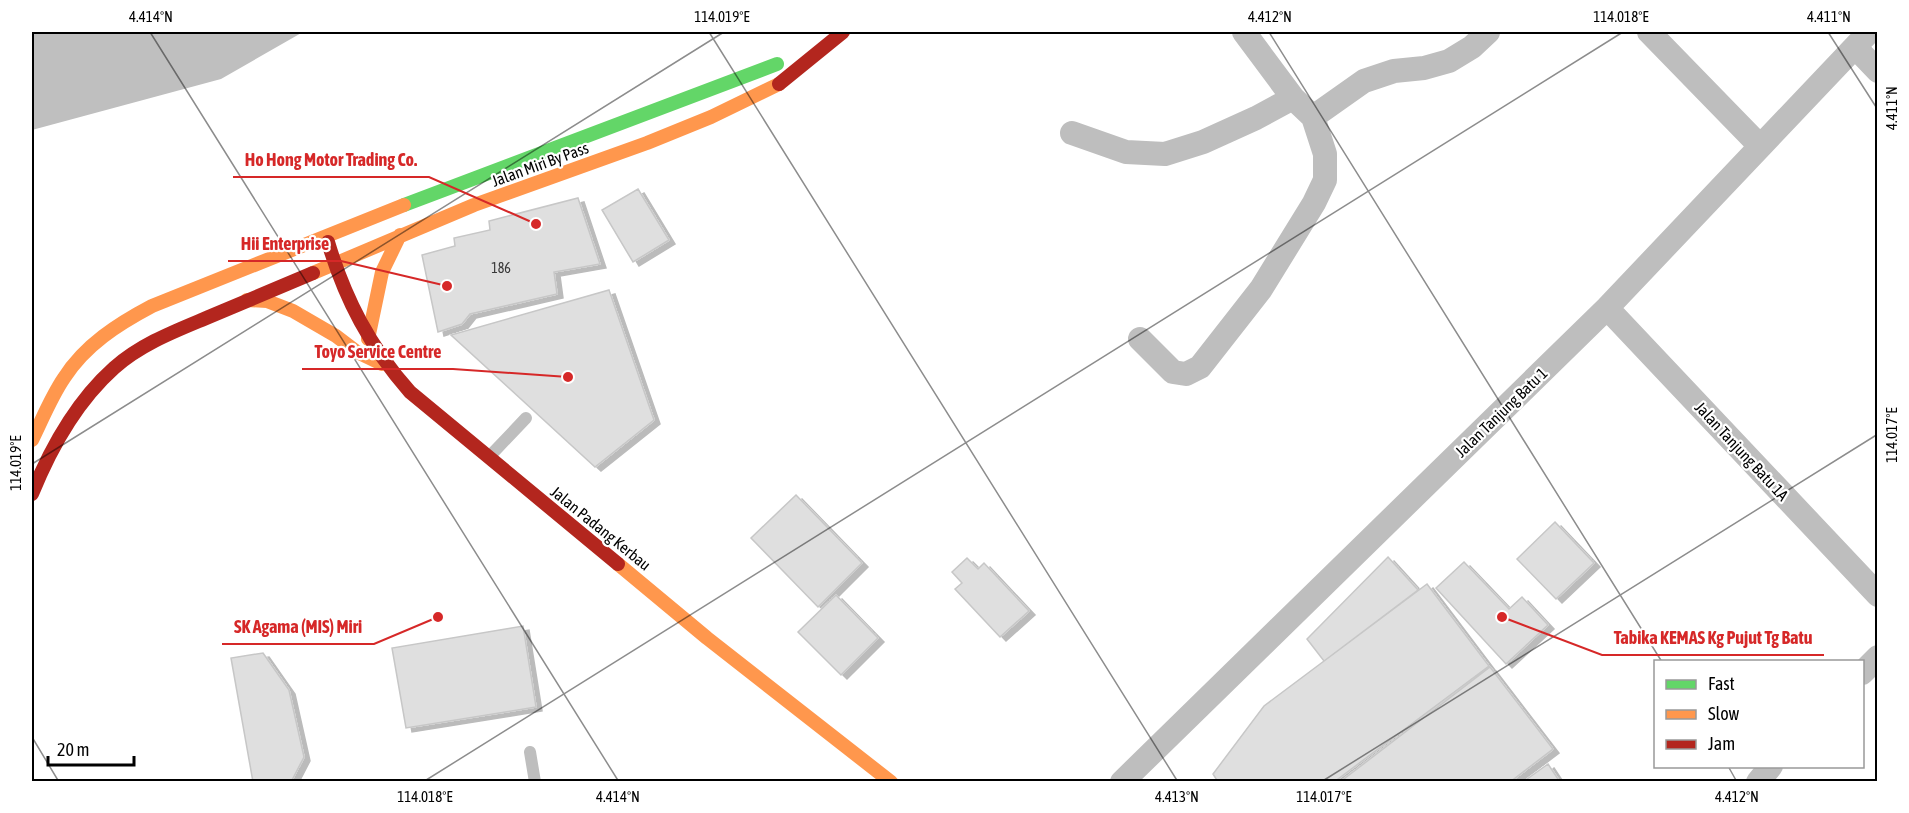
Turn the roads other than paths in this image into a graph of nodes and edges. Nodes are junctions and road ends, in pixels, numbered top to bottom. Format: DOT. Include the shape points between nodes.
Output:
graph roads {
  1 [pos="843,32"];
  2 [pos="1244,32"];
  3 [pos="1488,32"];
  4 [pos="1649,32"];
  5 [pos="1862,39"];
  6 [pos="815,53"];
  7 [pos="1878,71"];
  8 [pos="1293,98"];
  9 [pos="1313,117"];
  10 [pos="1071,133"];
  11 [pos="1759,145"];
  12 [pos="326,235"];
  13 [pos="400,235"];
  14 [pos="334,264"];
  15 [pos="247,300"];
  16 [pos="1607,308"];
  17 [pos="368,339"];
  18 [pos="1140,339"];
  19 [pos="387,367"];
  20 [pos="526,418"];
  21 [pos="32,440"];
  22 [pos="488,458"];
  23 [pos="32,494"];
  24 [pos="1878,595"];
  25 [pos="1878,657"];
  26 [pos="1864,672"];
  27 [pos="530,752"];
  28 [pos="1770,768"];
  29 [pos="535,782"];
  30 [pos="891,782"];
  31 [pos="1122,782"];
  32 [pos="1758,782"];
  1 -- 6 [label="street, Jalan Miri By Pass"];
  2 -- 8 [label="street"];
  3 -- 9 [label="street" via="1449,62 1394,71 1364,81"];
  4 -- 11 [label="street"];
  5 -- 7 [label="street"];
  5 -- 11 [label="street, Jalan Tanjung Batu 1"];
  6 -- 12 [label="street, Jalan Miri By Pass" via="767,67"];
  6 -- 13 [label="street, Jalan Miri By Pass" via="776,86 711,117"];
  8 -- 9 [label="street"];
  8 -- 10 [label="street" via="1203,142 1165,154 1126,152"];
  9 -- 18 [label="street" via="1325,154 1325,180 1261,289 1200,367 1186,374 1173,372"];
  11 -- 16 [label="street, Jalan Tanjung Batu 1"];
  12 -- 14 [label="street, Jalan Padang Kerbau"];
  12 -- 21 [label="street, Jalan Miri By Pass" via="152,306 120,323 90,347 64,378"];
  13 -- 14 [label="street, Jalan Miri By Pass"];
  13 -- 17 [label="street" via="382,272"];
  14 -- 15 [label="street, Jalan Miri By Pass"];
  14 -- 17 [label="street, Jalan Padang Kerbau" via="351,309"];
  15 -- 19 [label="street" via="267,301 293,311"];
  15 -- 23 [label="street, Jalan Miri By Pass" via="164,336 112,370 89,393 65,428"];
  16 -- 24 [label="street, Jalan Tanjung Batu 1A"];
  16 -- 31 [label="street, Jalan Tanjung Batu 1"];
  17 -- 19 [label="street, Jalan Padang Kerbau"];
  19 -- 22 [label="street, Jalan Padang Kerbau"];
  20 -- 22 [label="lane"];
  22 -- 30 [label="street, Jalan Padang Kerbau" via="707,638"];
  25 -- 26 [label="street"];
  27 -- 29 [label="lane"];
  28 -- 32 [label="street"];
}
